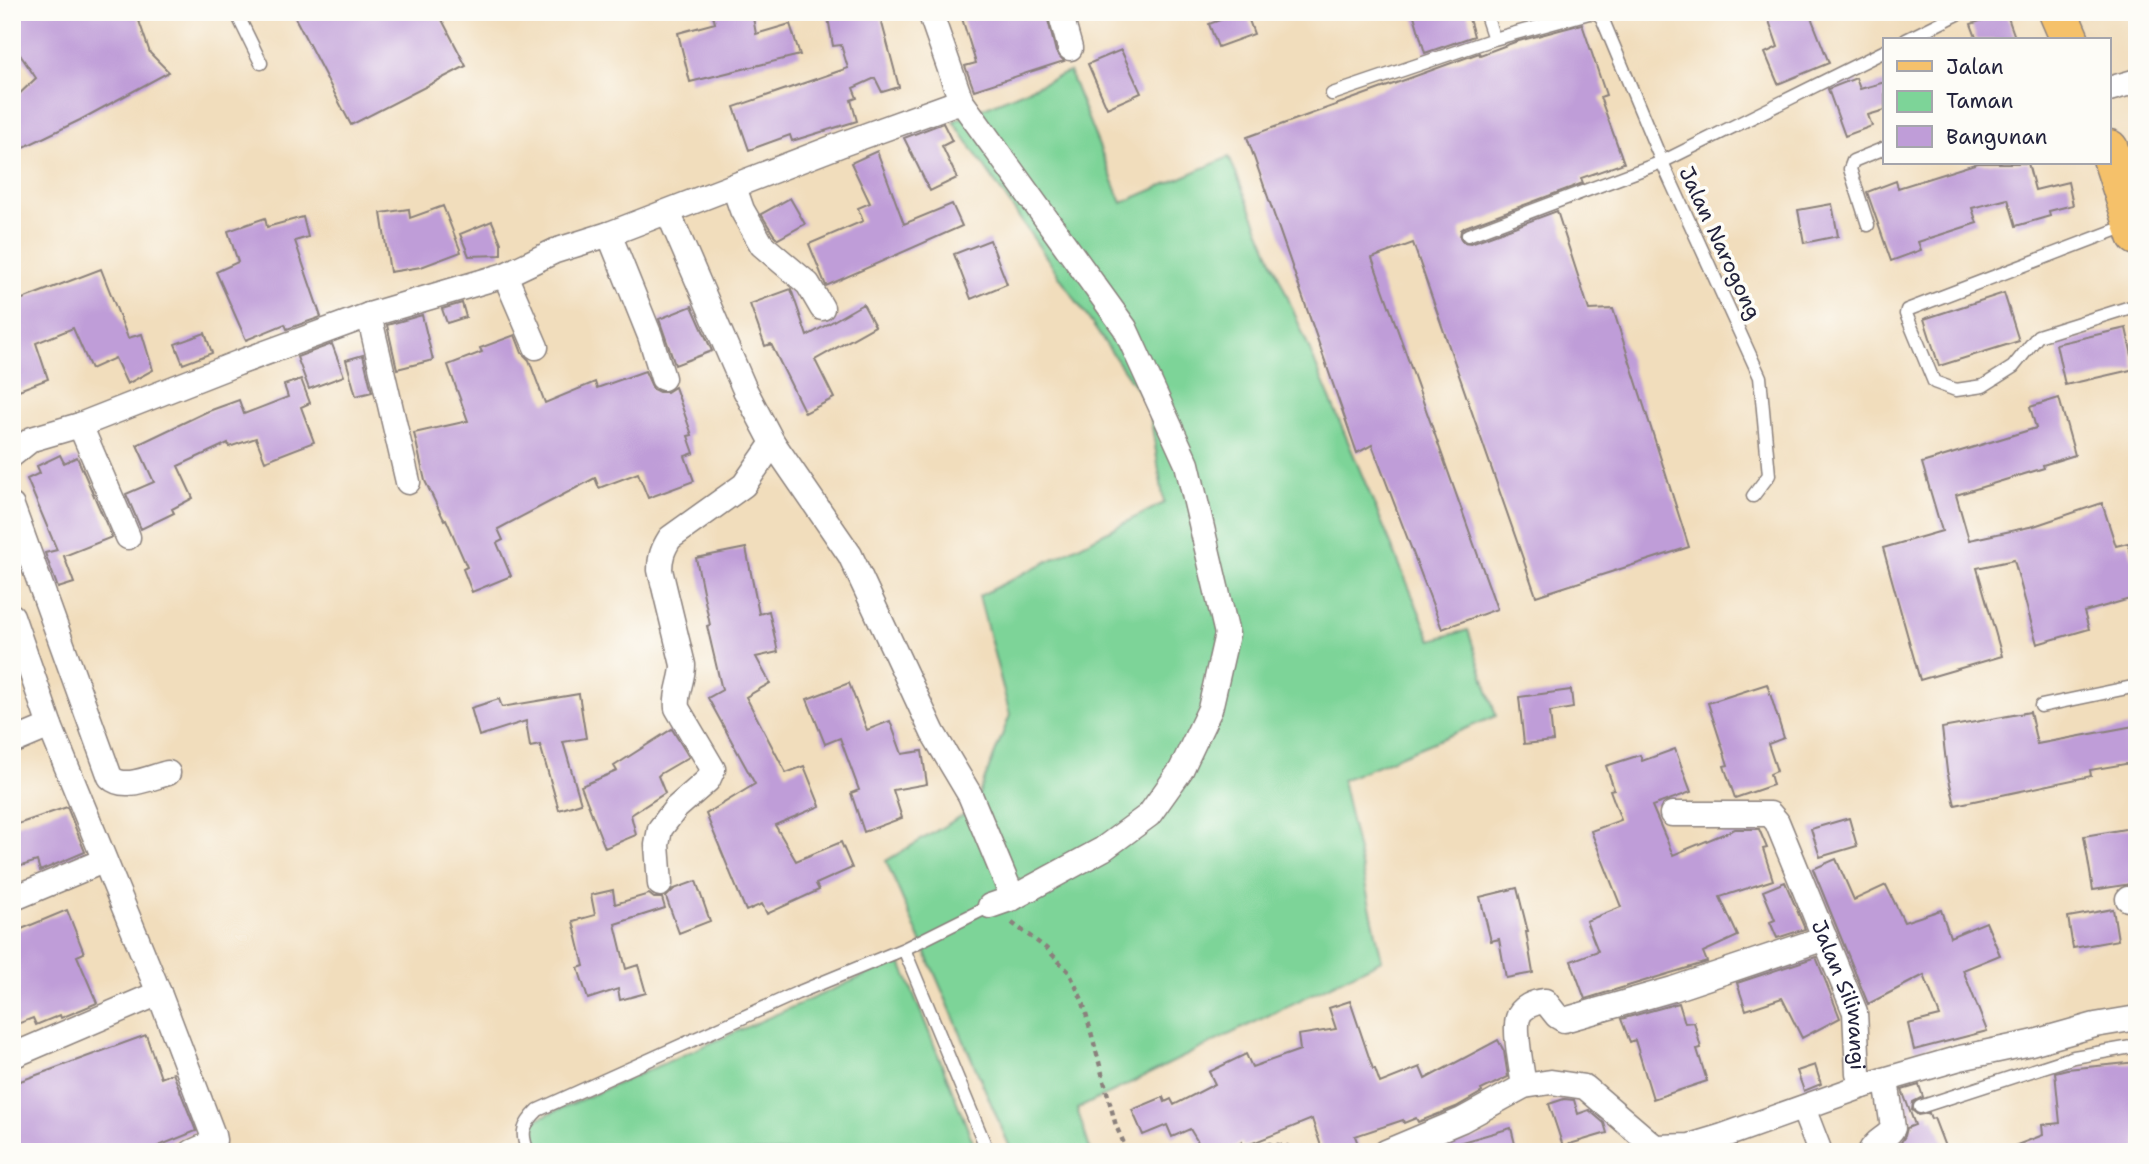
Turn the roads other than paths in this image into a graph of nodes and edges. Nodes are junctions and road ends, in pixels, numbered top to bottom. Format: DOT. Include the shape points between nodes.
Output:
graph roads {
  1 [pos="236,12"];
  2 [pos="930,12"];
  3 [pos="1060,12"];
  4 [pos="1486,12"];
  5 [pos="1962,12"];
  6 [pos="2058,12"];
  7 [pos="1910,38"];
  8 [pos="2069,38"];
  9 [pos="1494,39"];
  10 [pos="1070,48"];
  11 [pos="1883,52"];
  12 [pos="261,63"];
  13 [pos="2137,81"];
  14 [pos="2110,89"];
  15 [pos="1332,94"];
  16 [pos="961,101"];
  17 [pos="1883,149"];
  18 [pos="2110,152"];
  19 [pos="1662,162"];
  20 [pos="734,187"];
  21 [pos="668,212"];
  22 [pos="1868,225"];
  23 [pos="2135,229"];
  24 [pos="609,234"];
  25 [pos="1468,234"];
  26 [pos="505,275"];
  27 [pos="2137,305"];
  28 [pos="822,308"];
  29 [pos="369,315"];
  30 [pos="536,347"];
  31 [pos="663,378"];
  32 [pos="80,425"];
  33 [pos="773,443"];
  34 [pos="12,455"];
  35 [pos="408,482"];
  36 [pos="1753,496"];
  37 [pos="12,506"];
  38 [pos="128,537"];
  39 [pos="12,616"];
  40 [pos="2137,685"];
  41 [pos="2041,706"];
  42 [pos="50,726"];
  43 [pos="12,742"];
  44 [pos="168,773"];
  45 [pos="1672,814"];
  46 [pos="103,861"];
  47 [pos="660,884"];
  48 [pos="12,899"];
  49 [pos="1002,902"];
  50 [pos="1825,938"];
  51 [pos="904,950"];
  52 [pos="159,993"];
  53 [pos="2137,1018"];
  54 [pos="2137,1046"];
  55 [pos="12,1056"];
  56 [pos="1875,1083"];
  57 [pos="1524,1086"];
  58 [pos="1920,1107"];
  59 [pos="1802,1108"];
  60 [pos="192,1152"];
  61 [pos="528,1152"];
  62 [pos="988,1152"];
  63 [pos="1387,1152"];
  64 [pos="1820,1152"];
  65 [pos="1870,1152"];
  1 -- 12 [label="lane"];
  2 -- 16 [label="street"];
  3 -- 10 [label="street"];
  4 -- 9 [label="lane"];
  5 -- 7 [label="lane"];
  6 -- 8 [label="main road"];
  9 -- 15 [label="lane"];
  9 -- 19 [label="lane" via="1597,13"];
  11 -- 19 [label="lane, Jalan Narogong"];
  13 -- 14 [label="street"];
  16 -- 20 [label="street"];
  16 -- 49 [label="street" via="1125,328 1187,464 1227,634 1210,709 1181,770 1149,815 1103,849"];
  17 -- 22 [label="lane" via="1853,161 1850,169"];
  18 -- 23 [label="main road"];
  19 -- 25 [label="lane"];
  19 -- 36 [label="lane, Jalan Narogong" via="1760,377 1769,475"];
  20 -- 21 [label="street"];
  20 -- 28 [label="street" via="762,245 808,284"];
  21 -- 24 [label="street"];
  21 -- 33 [label="street" via="745,390"];
  23 -- 27 [label="lane" via="1906,314 1934,382 1956,390 1983,386 2013,367 2038,336"];
  24 -- 26 [label="street" via="555,251"];
  24 -- 31 [label="street"];
  26 -- 29 [label="street"];
  26 -- 30 [label="street"];
  29 -- 32 [label="street"];
  29 -- 35 [label="street"];
  32 -- 34 [label="street" via="32,439"];
  32 -- 38 [label="street"];
  33 -- 47 [label="street" via="744,485 670,538 660,559 683,665 677,708 713,769 660,830"];
  33 -- 49 [label="street" via="850,555 933,733 970,795"];
  37 -- 44 [label="street" via="110,778 124,785"];
  39 -- 42 [label="street"];
  40 -- 41 [label="lane"];
  42 -- 43 [label="street"];
  42 -- 46 [label="street"];
  45 -- 50 [label="street, Jalan Siliwangi" via="1770,814"];
  46 -- 48 [label="street"];
  46 -- 52 [label="street"];
  49 -- 51 [label="lane"];
  50 -- 56 [label="street, Jalan Siliwangi" via="1855,1012 1858,1073"];
  50 -- 57 [label="street" via="1564,1020 1545,1001 1527,1006 1517,1022"];
  51 -- 61 [label="lane" via="797,992 538,1110 525,1122 523,1139"];
  51 -- 62 [label="lane"];
  52 -- 55 [label="street"];
  52 -- 60 [label="street" via="214,1135 210,1144"];
  53 -- 56 [label="street, Jalan Siliwangi" via="1960,1058"];
  54 -- 58 [label="lane" via="2074,1057"];
  56 -- 59 [label="street"];
  56 -- 65 [label="street" via="1893,1128"];
  57 -- 59 [label="street" via="1550,1082 1585,1087 1655,1147 1690,1146"];
  57 -- 63 [label="street" via="1462,1121"];
  59 -- 64 [label="street"];
}
